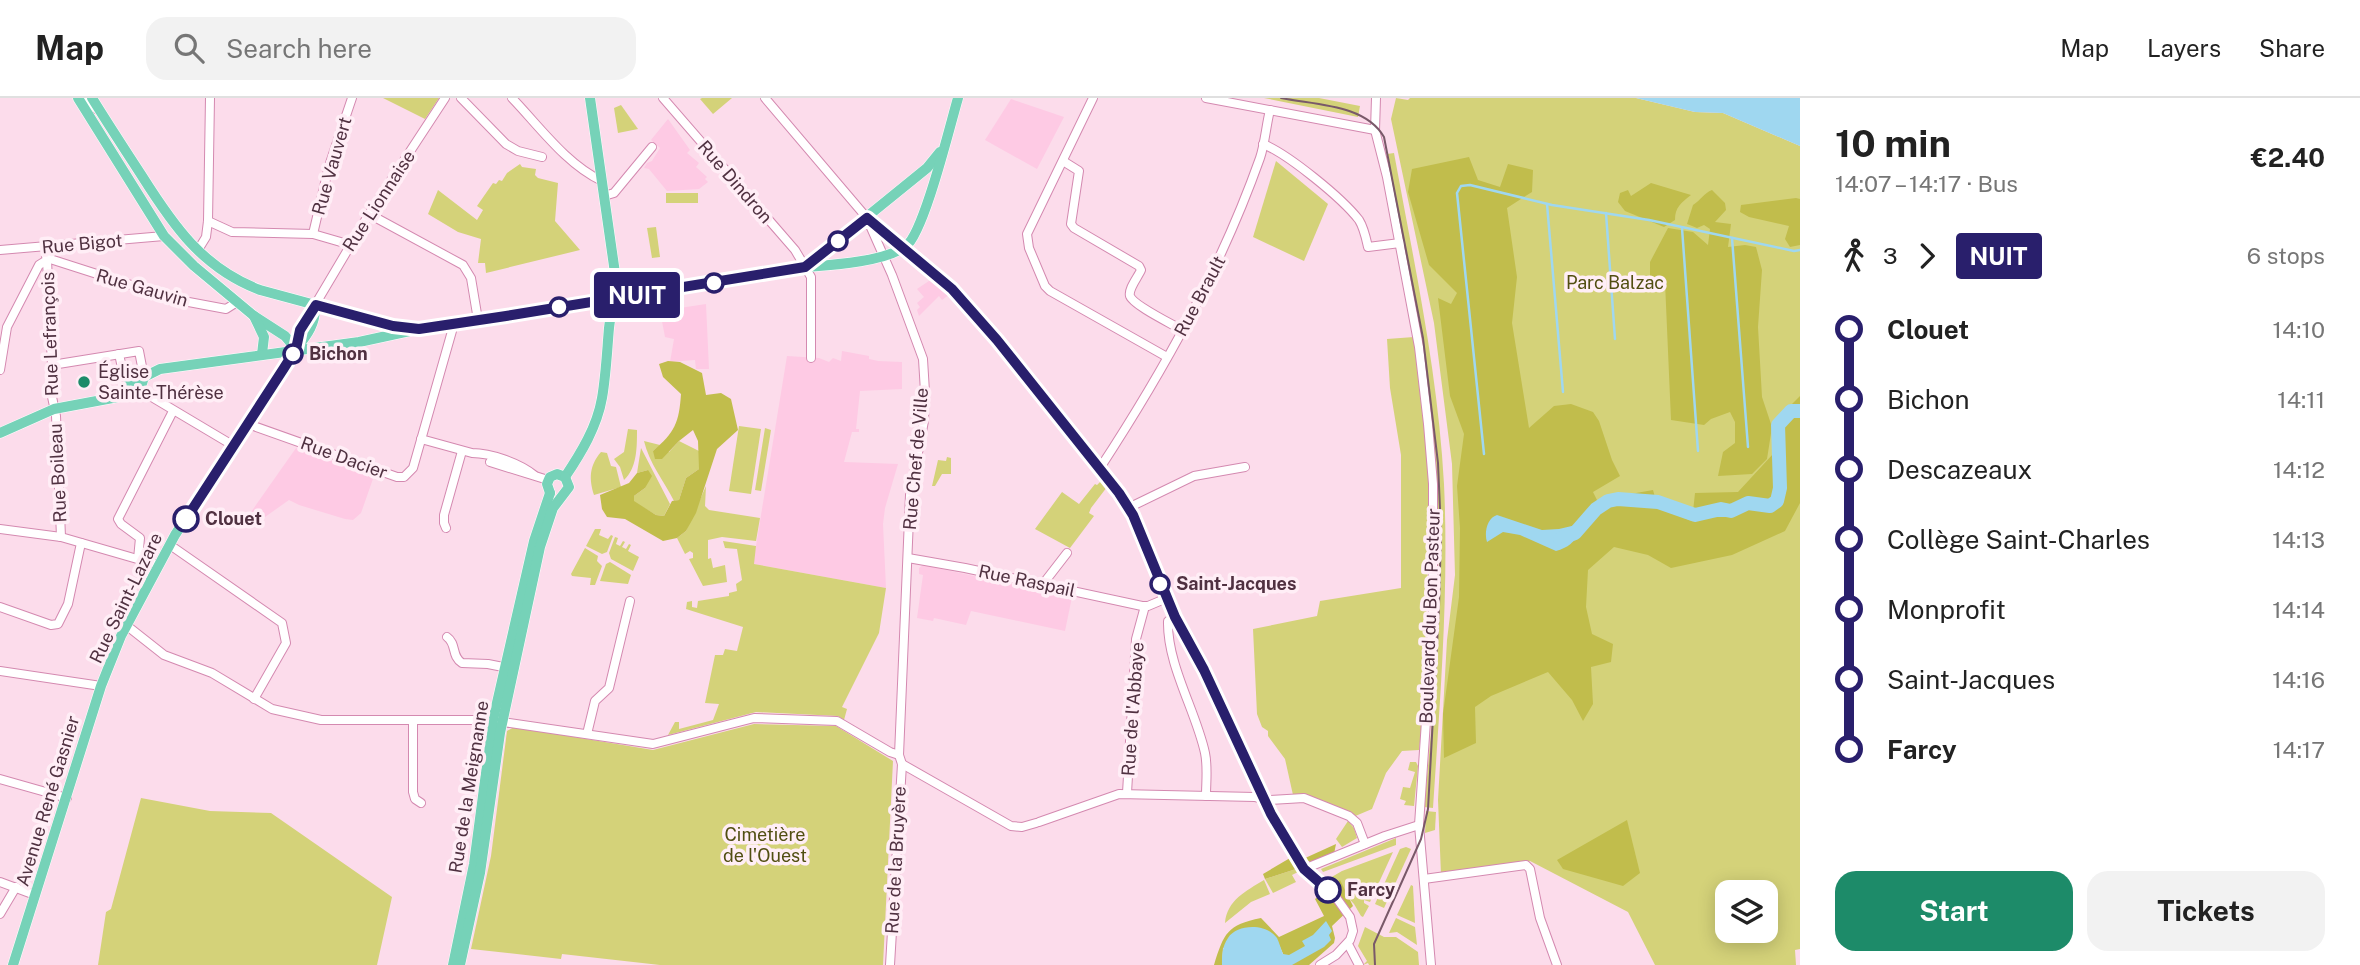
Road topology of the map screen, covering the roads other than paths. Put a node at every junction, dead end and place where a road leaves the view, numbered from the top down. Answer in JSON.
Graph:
{"nodes":[{"id":1,"x":78,"y":98,"type":"edge"},
{"id":2,"x":85,"y":98,"type":"edge"},
{"id":3,"x":92,"y":98,"type":"edge"},
{"id":4,"x":210,"y":98,"type":"edge"},
{"id":5,"x":352,"y":98,"type":"edge"},
{"id":6,"x":445,"y":98,"type":"edge"},
{"id":7,"x":461,"y":98,"type":"edge"},
{"id":8,"x":512,"y":98,"type":"edge"},
{"id":9,"x":590,"y":98,"type":"edge"},
{"id":10,"x":663,"y":98,"type":"edge"},
{"id":11,"x":765,"y":98,"type":"edge"},
{"id":12,"x":1093,"y":98,"type":"edge"},
{"id":13,"x":1206,"y":98,"type":"edge"},
{"id":14,"x":957,"y":99,"type":"edge"},
{"id":15,"x":1376,"y":99,"type":"edge"},
{"id":16,"x":1269,"y":110,"type":"junction"},
{"id":17,"x":103,"y":116,"type":"junction"},
{"id":18,"x":1375,"y":130,"type":"junction"},
{"id":19,"x":1263,"y":144,"type":"junction"},
{"id":20,"x":652,"y":147,"type":"dead end"},
{"id":21,"x":942,"y":149,"type":"junction"},
{"id":22,"x":542,"y":157,"type":"dead end"},
{"id":23,"x":1063,"y":161,"type":"junction"},
{"id":24,"x":602,"y":181,"type":"junction"},
{"id":25,"x":604,"y":196,"type":"junction"},
{"id":26,"x":369,"y":214,"type":"junction"},
{"id":27,"x":867,"y":218,"type":"junction"},
{"id":28,"x":208,"y":221,"type":"junction"},
{"id":29,"x":313,"y":234,"type":"junction"},
{"id":30,"x":164,"y":236,"type":"junction"},
{"id":31,"x":1400,"y":243,"type":"junction"},
{"id":32,"x":351,"y":245,"type":"junction"},
{"id":33,"x":46,"y":247,"type":"junction"},
{"id":34,"x":903,"y":248,"type":"junction"},
{"id":35,"x":0,"y":250,"type":"edge"},
{"id":36,"x":198,"y":250,"type":"junction"},
{"id":37,"x":882,"y":255,"type":"junction"},
{"id":38,"x":47,"y":259,"type":"junction"},
{"id":39,"x":805,"y":267,"type":"junction"},
{"id":40,"x":615,"y":299,"type":"junction"},
{"id":41,"x":237,"y":302,"type":"junction"},
{"id":42,"x":316,"y":305,"type":"junction"},
{"id":43,"x":254,"y":316,"type":"junction"},
{"id":44,"x":478,"y":320,"type":"junction"},
{"id":45,"x":454,"y":324,"type":"junction"},
{"id":46,"x":419,"y":329,"type":"junction"},
{"id":47,"x":1182,"y":330,"type":"junction"},
{"id":48,"x":296,"y":349,"type":"junction"},
{"id":49,"x":119,"y":354,"type":"junction"},
{"id":50,"x":262,"y":354,"type":"junction"},
{"id":51,"x":1167,"y":357,"type":"junction"},
{"id":52,"x":811,"y":358,"type":"dead end"},
{"id":53,"x":52,"y":365,"type":"junction"},
{"id":54,"x":0,"y":370,"type":"edge"},
{"id":55,"x":137,"y":384,"type":"junction"},
{"id":56,"x":54,"y":408,"type":"junction"},
{"id":57,"x":173,"y":411,"type":"junction"},
{"id":58,"x":248,"y":424,"type":"junction"},
{"id":59,"x":0,"y":433,"type":"edge"},
{"id":60,"x":421,"y":439,"type":"junction"},
{"id":61,"x":234,"y":446,"type":"junction"},
{"id":62,"x":462,"y":451,"type":"junction"},
{"id":63,"x":1245,"y":467,"type":"dead end"},
{"id":64,"x":1100,"y":468,"type":"junction"},
{"id":65,"x":565,"y":477,"type":"junction"},
{"id":66,"x":548,"y":480,"type":"junction"},
{"id":67,"x":555,"y":495,"type":"junction"},
{"id":68,"x":1128,"y":508,"type":"junction"},
{"id":69,"x":446,"y":528,"type":"dead end"},
{"id":70,"x":0,"y":529,"type":"edge"},
{"id":71,"x":61,"y":537,"type":"junction"},
{"id":72,"x":81,"y":542,"type":"junction"},
{"id":73,"x":170,"y":545,"type":"junction"},
{"id":74,"x":1067,"y":552,"type":"dead end"},
{"id":75,"x":908,"y":558,"type":"junction"},
{"id":76,"x":138,"y":559,"type":"junction"},
{"id":77,"x":158,"y":565,"type":"junction"},
{"id":78,"x":1043,"y":584,"type":"junction"},
{"id":79,"x":1167,"y":598,"type":"junction"},
{"id":80,"x":630,"y":601,"type":"dead end"},
{"id":81,"x":1145,"y":606,"type":"junction"},
{"id":82,"x":0,"y":607,"type":"edge"},
{"id":83,"x":1175,"y":617,"type":"junction"},
{"id":84,"x":126,"y":625,"type":"junction"},
{"id":85,"x":447,"y":637,"type":"dead end"},
{"id":86,"x":510,"y":669,"type":"junction"},
{"id":87,"x":4,"y":671,"type":"edge"},
{"id":88,"x":101,"y":686,"type":"junction"},
{"id":89,"x":254,"y":699,"type":"junction"},
{"id":90,"x":413,"y":721,"type":"junction"},
{"id":91,"x":498,"y":721,"type":"junction"},
{"id":92,"x":587,"y":734,"type":"junction"},
{"id":93,"x":901,"y":760,"type":"junction"},
{"id":94,"x":0,"y":779,"type":"edge"},
{"id":95,"x":1128,"y":793,"type":"junction"},
{"id":96,"x":1206,"y":796,"type":"junction"},
{"id":97,"x":66,"y":798,"type":"junction"},
{"id":98,"x":1264,"y":798,"type":"junction"},
{"id":99,"x":421,"y":803,"type":"dead end"},
{"id":100,"x":1419,"y":825,"type":"junction"},
{"id":101,"x":1365,"y":844,"type":"junction"},
{"id":102,"x":1304,"y":869,"type":"junction"},
{"id":103,"x":1424,"y":879,"type":"junction"},
{"id":104,"x":0,"y":882,"type":"edge"},
{"id":105,"x":16,"y":887,"type":"junction"},
{"id":106,"x":35,"y":895,"type":"junction"},
{"id":107,"x":0,"y":915,"type":"edge"},
{"id":108,"x":1348,"y":944,"type":"junction"},
{"id":109,"x":16,"y":962,"type":"edge"},
{"id":110,"x":1358,"y":963,"type":"edge"},
{"id":111,"x":453,"y":965,"type":"edge"},
{"id":112,"x":460,"y":965,"type":"edge"},
{"id":113,"x":890,"y":965,"type":"edge"},
{"id":114,"x":1320,"y":965,"type":"edge"},
{"id":115,"x":1431,"y":965,"type":"edge"},
{"id":116,"x":1557,"y":965,"type":"edge"}],
"edges":[{"from":1,"to":30,"type":"main road"},
{"from":2,"to":17,"type":"street"},
{"from":3,"to":17,"type":"main road"},
{"from":4,"to":28,"type":"street"},
{"from":5,"to":29,"type":"street","name":"Rue Vauvert"},
{"from":6,"to":26,"type":"street","name":"Rue Lionnaise"},
{"from":7,"to":22,"type":"street"},
{"from":8,"to":24,"type":"street"},
{"from":9,"to":24,"type":"main road"},
{"from":10,"to":39,"type":"street","name":"Rue Dindron"},
{"from":11,"to":27,"type":"street"},
{"from":12,"to":23,"type":"street"},
{"from":13,"to":16,"type":"street"},
{"from":14,"to":21,"type":"main road"},
{"from":15,"to":18,"type":"street","name":"Boulevard du Bon Pasteur"},
{"from":16,"to":18,"type":"street"},
{"from":16,"to":19,"type":"street","name":"Rue Brault"},
{"from":17,"to":36,"type":"main road"},
{"from":18,"to":31,"type":"street","name":"Boulevard du Bon Pasteur"},
{"from":19,"to":31,"type":"street"},
{"from":19,"to":47,"type":"street","name":"Rue Brault"},
{"from":20,"to":25,"type":"street"},
{"from":21,"to":27,"type":"main road"},
{"from":21,"to":34,"type":"main road"},
{"from":23,"to":47,"type":"street"},
{"from":23,"to":51,"type":"street"},
{"from":24,"to":25,"type":"main road"},
{"from":25,"to":40,"type":"main road"},
{"from":26,"to":32,"type":"street","name":"Rue Lionnaise"},
{"from":26,"to":44,"type":"street"},
{"from":27,"to":34,"type":"street"},
{"from":27,"to":37,"type":"street","name":"Rue Chef de Ville"},
{"from":27,"to":39,"type":"main road"},
{"from":28,"to":29,"type":"street"},
{"from":28,"to":36,"type":"street"},
{"from":29,"to":32,"type":"street"},
{"from":30,"to":33,"type":"street","name":"Rue Bigot"},
{"from":30,"to":41,"type":"main road"},
{"from":31,"to":100,"type":"street","name":"Boulevard du Bon Pasteur"},
{"from":32,"to":42,"type":"street","name":"Rue Lionnaise"},
{"from":33,"to":35,"type":"street","name":"Rue Bigot"},
{"from":33,"to":38,"type":"street","name":"Rue Lefrançois"},
{"from":34,"to":37,"type":"main road"},
{"from":34,"to":64,"type":"street"},
{"from":36,"to":42,"type":"main road"},
{"from":37,"to":39,"type":"main road"},
{"from":37,"to":75,"type":"street","name":"Rue Chef de Ville"},
{"from":38,"to":41,"type":"street","name":"Rue Gauvin"},
{"from":38,"to":53,"type":"street","name":"Rue Lefrançois"},
{"from":38,"to":54,"type":"street"},
{"from":39,"to":40,"type":"main road"},
{"from":39,"to":52,"type":"street"},
{"from":40,"to":44,"type":"main road"},
{"from":40,"to":65,"type":"main road"},
{"from":41,"to":43,"type":"main road"},
{"from":42,"to":46,"type":"main road"},
{"from":42,"to":48,"type":"main road","name":"Rue Saint-Lazare"},
{"from":43,"to":48,"type":"main road"},
{"from":43,"to":50,"type":"main road"},
{"from":44,"to":45,"type":"main road"},
{"from":45,"to":46,"type":"main road"},
{"from":45,"to":60,"type":"street","name":"Rue Dacier"},
{"from":46,"to":48,"type":"main road"},
{"from":47,"to":51,"type":"street","name":"Rue Brault"},
{"from":48,"to":50,"type":"main road"},
{"from":48,"to":58,"type":"main road","name":"Rue Saint-Lazare"},
{"from":49,"to":53,"type":"street"},
{"from":49,"to":55,"type":"street"},
{"from":49,"to":55,"type":"street"},
{"from":50,"to":55,"type":"main road"},
{"from":51,"to":64,"type":"street","name":"Rue Brault"},
{"from":53,"to":56,"type":"street","name":"Rue Lefrançois"},
{"from":55,"to":56,"type":"main road"},
{"from":55,"to":57,"type":"street"},
{"from":56,"to":59,"type":"main road"},
{"from":56,"to":71,"type":"street","name":"Rue Boileau"},
{"from":57,"to":61,"type":"street"},
{"from":57,"to":76,"type":"street"},
{"from":58,"to":60,"type":"street","name":"Rue Dacier"},
{"from":58,"to":61,"type":"main road","name":"Rue Saint-Lazare"},
{"from":60,"to":62,"type":"street"},
{"from":61,"to":73,"type":"main road","name":"Rue Saint-Lazare"},
{"from":62,"to":66,"type":"street"},
{"from":62,"to":69,"type":"street"},
{"from":63,"to":68,"type":"street"},
{"from":64,"to":68,"type":"street"},
{"from":65,"to":66,"type":"main road"},
{"from":65,"to":67,"type":"main road"},
{"from":66,"to":67,"type":"main road"},
{"from":67,"to":86,"type":"main road","name":"Rue de la Meignanne"},
{"from":68,"to":79,"type":"street"},
{"from":70,"to":71,"type":"street"},
{"from":71,"to":72,"type":"street"},
{"from":72,"to":76,"type":"street"},
{"from":72,"to":82,"type":"street"},
{"from":73,"to":77,"type":"main road","name":"Rue Saint-Lazare"},
{"from":73,"to":89,"type":"street"},
{"from":74,"to":78,"type":"street"},
{"from":75,"to":78,"type":"street","name":"Rue Raspail"},
{"from":75,"to":93,"type":"street","name":"Rue Chef de Ville"},
{"from":76,"to":77,"type":"street"},
{"from":77,"to":84,"type":"main road","name":"Rue Saint-Lazare"},
{"from":78,"to":81,"type":"street","name":"Rue Raspail"},
{"from":79,"to":81,"type":"street"},
{"from":79,"to":83,"type":"street"},
{"from":80,"to":92,"type":"street"},
{"from":81,"to":95,"type":"street","name":"Rue de l'Abbaye"},
{"from":83,"to":96,"type":"street"},
{"from":83,"to":98,"type":"street"},
{"from":84,"to":88,"type":"main road","name":"Rue Saint-Lazare"},
{"from":84,"to":89,"type":"street"},
{"from":85,"to":86,"type":"street"},
{"from":86,"to":91,"type":"main road","name":"Rue de la Meignanne"},
{"from":87,"to":88,"type":"street"},
{"from":88,"to":97,"type":"main road","name":"Avenue René Gasnier"},
{"from":89,"to":90,"type":"street"},
{"from":90,"to":91,"type":"street"},
{"from":90,"to":99,"type":"street"},
{"from":91,"to":92,"type":"street"},
{"from":91,"to":111,"type":"main road","name":"Rue de la Meignanne"},
{"from":91,"to":112,"type":"main road","name":"Rue de la Meignanne"},
{"from":92,"to":93,"type":"street"},
{"from":93,"to":95,"type":"street"},
{"from":93,"to":113,"type":"street","name":"Rue de la Bruyère"},
{"from":94,"to":97,"type":"street"},
{"from":95,"to":96,"type":"street"},
{"from":96,"to":98,"type":"street"},
{"from":97,"to":106,"type":"main road","name":"Avenue René Gasnier"},
{"from":98,"to":101,"type":"street"},
{"from":98,"to":102,"type":"street"},
{"from":100,"to":101,"type":"street"},
{"from":100,"to":103,"type":"street","name":"Boulevard du Bon Pasteur"},
{"from":101,"to":102,"type":"street"},
{"from":102,"to":108,"type":"street"},
{"from":103,"to":115,"type":"street","name":"Boulevard du Bon Pasteur"},
{"from":103,"to":116,"type":"street"},
{"from":104,"to":105,"type":"street"},
{"from":105,"to":106,"type":"street"},
{"from":105,"to":107,"type":"street"},
{"from":106,"to":109,"type":"main road","name":"Avenue René Gasnier"},
{"from":108,"to":110,"type":"street"},
{"from":108,"to":114,"type":"street"}]}
